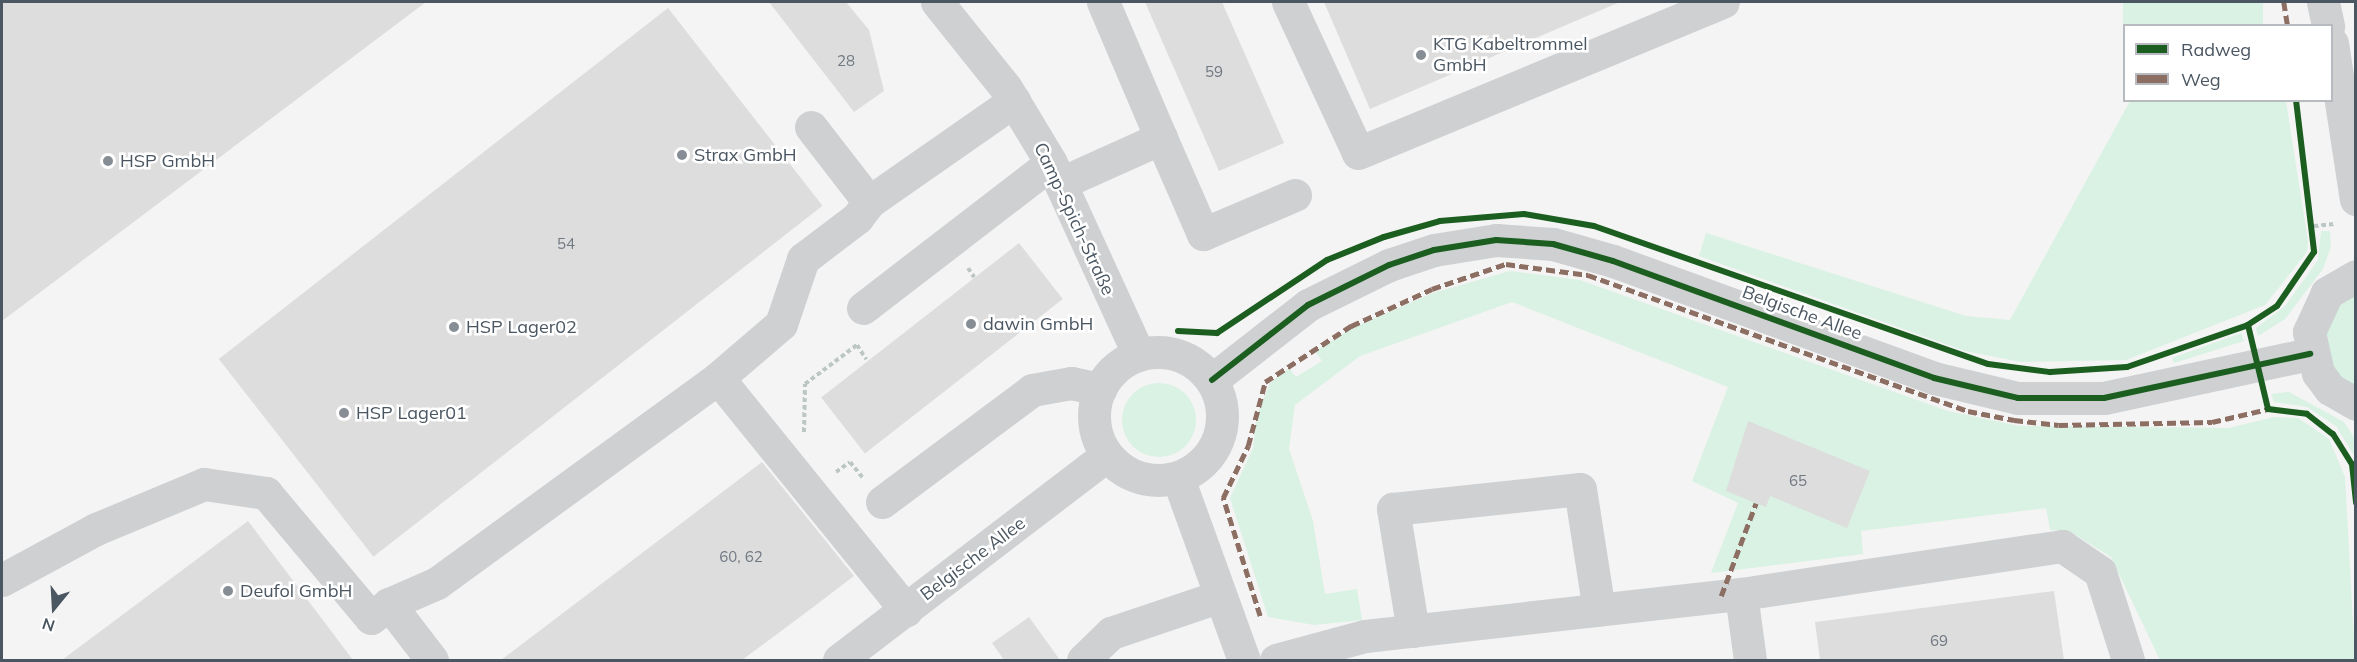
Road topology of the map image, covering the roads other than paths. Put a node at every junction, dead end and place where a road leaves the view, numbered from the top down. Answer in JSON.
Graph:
{"nodes":[{"id":1,"x":937,"y":2,"type":"edge"},
{"id":2,"x":1103,"y":2,"type":"edge"},
{"id":3,"x":1288,"y":2,"type":"edge"},
{"id":4,"x":1723,"y":2,"type":"edge"},
{"id":5,"x":2323,"y":2,"type":"edge"},
{"id":6,"x":2328,"y":24,"type":"edge"},
{"id":7,"x":2333,"y":57,"type":"edge"},
{"id":8,"x":1014,"y":101,"type":"junction"},
{"id":9,"x":811,"y":126,"type":"dead end"},
{"id":10,"x":1161,"y":138,"type":"junction"},
{"id":11,"x":1056,"y":173,"type":"junction"},
{"id":12,"x":1295,"y":195,"type":"dead end"},
{"id":13,"x":2355,"y":199,"type":"edge"},
{"id":14,"x":869,"y":202,"type":"junction"},
{"id":15,"x":2355,"y":276,"type":"edge"},
{"id":16,"x":863,"y":308,"type":"dead end"},
{"id":17,"x":2310,"y":354,"type":"junction"},
{"id":18,"x":1139,"y":355,"type":"junction"},
{"id":19,"x":718,"y":378,"type":"junction"},
{"id":20,"x":1212,"y":380,"type":"junction"},
{"id":21,"x":1100,"y":389,"type":"junction"},
{"id":22,"x":2355,"y":404,"type":"edge"},
{"id":23,"x":1107,"y":455,"type":"junction"},
{"id":24,"x":1178,"y":478,"type":"junction"},
{"id":25,"x":882,"y":502,"type":"road end"},
{"id":26,"x":2,"y":580,"type":"edge"},
{"id":27,"x":1741,"y":594,"type":"junction"},
{"id":28,"x":1218,"y":597,"type":"junction"},
{"id":29,"x":390,"y":604,"type":"junction"},
{"id":30,"x":906,"y":610,"type":"junction"},
{"id":31,"x":1599,"y":610,"type":"junction"},
{"id":32,"x":1413,"y":631,"type":"junction"},
{"id":33,"x":432,"y":660,"type":"edge"},
{"id":34,"x":839,"y":660,"type":"edge"},
{"id":35,"x":1083,"y":660,"type":"edge"},
{"id":36,"x":1244,"y":660,"type":"edge"},
{"id":37,"x":1276,"y":660,"type":"edge"},
{"id":38,"x":1750,"y":660,"type":"edge"},
{"id":39,"x":2128,"y":660,"type":"edge"}],
"edges":[{"from":1,"to":8,"type":"street","name":"Camp-Spich-Straße"},
{"from":2,"to":10,"type":"street"},
{"from":3,"to":4,"type":"street"},
{"from":5,"to":6,"type":"street"},
{"from":7,"to":13,"type":"street"},
{"from":8,"to":11,"type":"street","name":"Camp-Spich-Straße"},
{"from":8,"to":14,"type":"street"},
{"from":9,"to":14,"type":"street"},
{"from":10,"to":11,"type":"street"},
{"from":10,"to":12,"type":"street"},
{"from":11,"to":16,"type":"street"},
{"from":11,"to":18,"type":"street","name":"Camp-Spich-Straße"},
{"from":14,"to":19,"type":"street"},
{"from":15,"to":17,"type":"street"},
{"from":17,"to":20,"type":"street","name":"Belgische Allee"},
{"from":17,"to":22,"type":"street"},
{"from":18,"to":20,"type":"street"},
{"from":18,"to":21,"type":"street"},
{"from":19,"to":29,"type":"street"},
{"from":19,"to":30,"type":"street"},
{"from":20,"to":24,"type":"street"},
{"from":21,"to":23,"type":"street"},
{"from":21,"to":25,"type":"street"},
{"from":23,"to":24,"type":"street"},
{"from":23,"to":30,"type":"street","name":"Belgische Allee"},
{"from":24,"to":28,"type":"street"},
{"from":26,"to":29,"type":"street"},
{"from":27,"to":31,"type":"street"},
{"from":27,"to":38,"type":"street"},
{"from":27,"to":39,"type":"street"},
{"from":28,"to":35,"type":"street"},
{"from":28,"to":36,"type":"street"},
{"from":29,"to":33,"type":"street"},
{"from":30,"to":34,"type":"street","name":"Belgische Allee"},
{"from":31,"to":32,"type":"street"},
{"from":31,"to":32,"type":"street"},
{"from":32,"to":37,"type":"street"}]}
